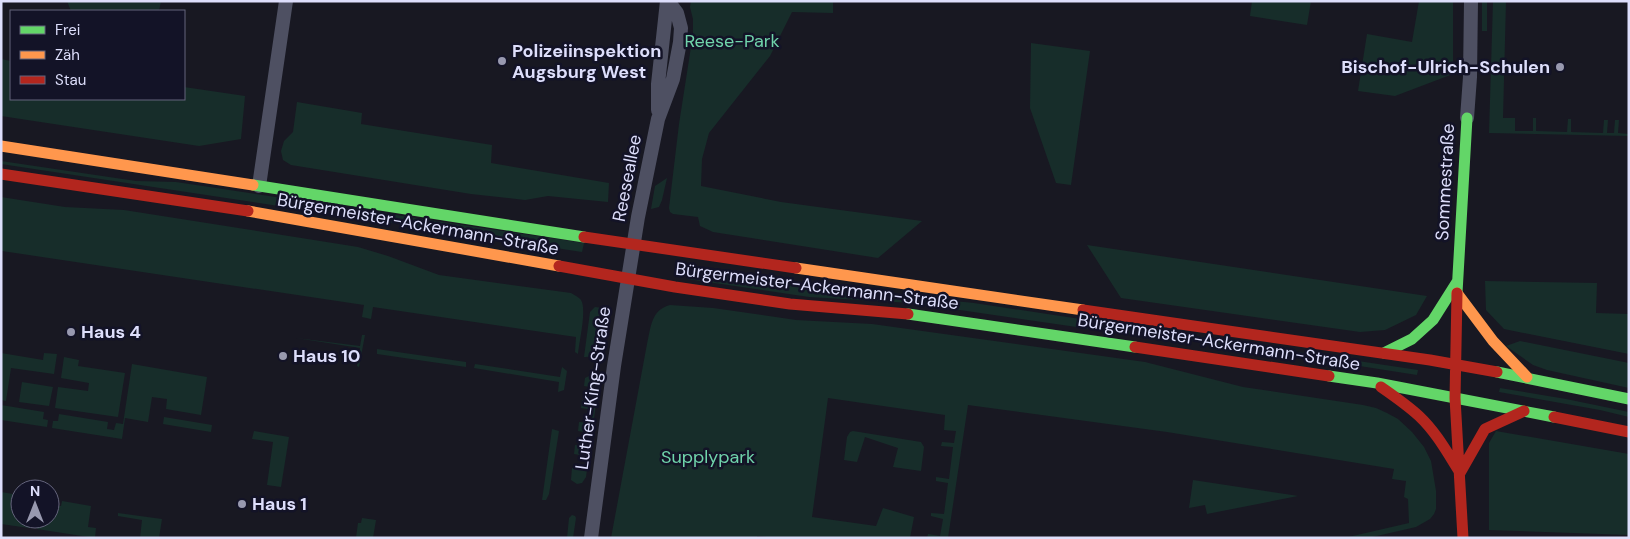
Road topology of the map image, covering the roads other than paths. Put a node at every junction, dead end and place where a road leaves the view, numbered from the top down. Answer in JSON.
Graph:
{"nodes":[{"id":1,"x":286,"y":1,"type":"edge"},
{"id":2,"x":668,"y":1,"type":"edge"},
{"id":3,"x":1471,"y":1,"type":"edge"},
{"id":4,"x":1467,"y":118,"type":"joint"},
{"id":5,"x":1,"y":146,"type":"edge"},
{"id":6,"x":41,"y":152,"type":"junction"},
{"id":7,"x":1,"y":156,"type":"edge"},
{"id":8,"x":1,"y":174,"type":"edge"},
{"id":9,"x":259,"y":186,"type":"junction"},
{"id":10,"x":634,"y":244,"type":"junction"},
{"id":11,"x":628,"y":280,"type":"junction"},
{"id":12,"x":1457,"y":287,"type":"junction"},
{"id":13,"x":1384,"y":353,"type":"junction"},
{"id":14,"x":1455,"y":364,"type":"junction"},
{"id":15,"x":1527,"y":377,"type":"junction"},
{"id":16,"x":1377,"y":384,"type":"junction"},
{"id":17,"x":1455,"y":398,"type":"junction"},
{"id":18,"x":1629,"y":399,"type":"edge"},
{"id":19,"x":1524,"y":411,"type":"junction"},
{"id":20,"x":1629,"y":432,"type":"edge"},
{"id":21,"x":1460,"y":473,"type":"junction"},
{"id":22,"x":1460,"y":537,"type":"edge"},
{"id":23,"x":591,"y":538,"type":"edge"}],
"edges":[{"from":1,"to":9,"type":"street"},
{"from":2,"to":10,"type":"street","name":"Reeseallee"},
{"from":3,"to":4,"type":"street","name":"Sommestraße"},
{"from":4,"to":12,"type":"main road","name":"Sommestraße"},
{"from":5,"to":6,"type":"main road","name":"Bürgermeister-Ackermann-Straße"},
{"from":6,"to":7,"type":"street"},
{"from":6,"to":9,"type":"main road","name":"Bürgermeister-Ackermann-Straße"},
{"from":8,"to":11,"type":"main road","name":"Bürgermeister-Ackermann-Straße"},
{"from":9,"to":10,"type":"main road","name":"Bürgermeister-Ackermann-Straße"},
{"from":10,"to":11,"type":"street","name":"Luther-King-Straße"},
{"from":10,"to":13,"type":"main road","name":"Bürgermeister-Ackermann-Straße"},
{"from":11,"to":16,"type":"main road","name":"Bürgermeister-Ackermann-Straße"},
{"from":11,"to":23,"type":"street","name":"Luther-King-Straße"},
{"from":12,"to":13,"type":"main road"},
{"from":12,"to":14,"type":"main road","name":"Sommestraße"},
{"from":12,"to":15,"type":"main road"},
{"from":13,"to":14,"type":"main road","name":"Bürgermeister-Ackermann-Straße"},
{"from":14,"to":15,"type":"main road","name":"Bürgermeister-Ackermann-Straße"},
{"from":14,"to":17,"type":"main road","name":"Sommestraße"},
{"from":15,"to":18,"type":"main road","name":"Bürgermeister-Ackermann-Straße"},
{"from":16,"to":17,"type":"main road","name":"Bürgermeister-Ackermann-Straße"},
{"from":16,"to":21,"type":"main road"},
{"from":17,"to":19,"type":"main road","name":"Bürgermeister-Ackermann-Straße"},
{"from":17,"to":21,"type":"main road","name":"Sommestraße"},
{"from":19,"to":20,"type":"main road","name":"Bürgermeister-Ackermann-Straße"},
{"from":19,"to":21,"type":"main road"},
{"from":21,"to":22,"type":"main road","name":"Sommestraße"}]}
